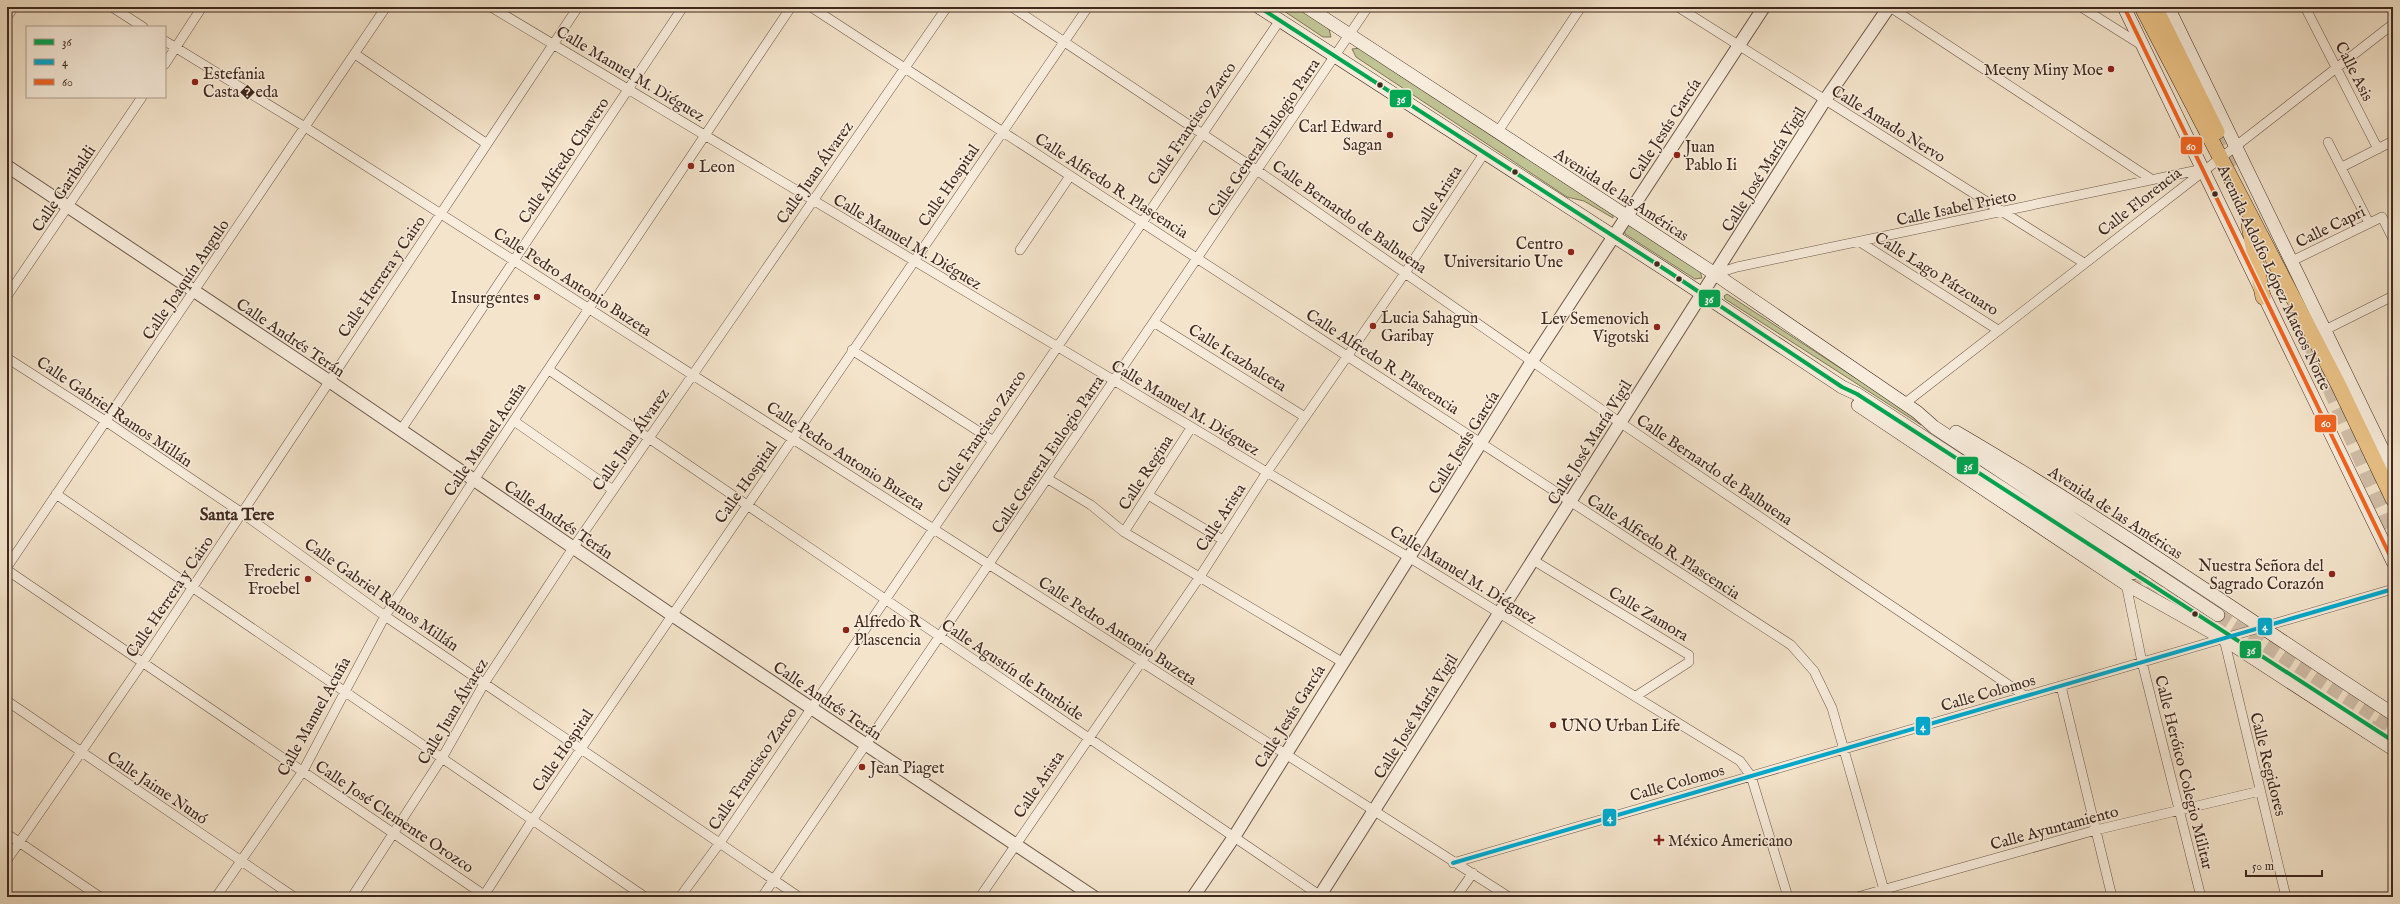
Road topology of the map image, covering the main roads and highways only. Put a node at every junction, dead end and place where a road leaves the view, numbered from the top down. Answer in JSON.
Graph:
{"nodes":[{"id":1,"x":1259,"y":7,"type":"edge"},
{"id":2,"x":1307,"y":7,"type":"edge"},
{"id":3,"x":2124,"y":7,"type":"edge"},
{"id":4,"x":2142,"y":7,"type":"edge"},
{"id":5,"x":2155,"y":7,"type":"edge"},
{"id":6,"x":2168,"y":7,"type":"edge"},
{"id":7,"x":2217,"y":132,"type":"tunnel mouth"},
{"id":8,"x":2246,"y":210,"type":"junction"},
{"id":9,"x":2263,"y":297,"type":"junction"},
{"id":10,"x":1916,"y":412,"type":"junction"},
{"id":11,"x":2393,"y":471,"type":"edge"},
{"id":12,"x":2393,"y":499,"type":"edge"},
{"id":13,"x":2393,"y":562,"type":"edge"},
{"id":14,"x":2218,"y":615,"type":"tunnel mouth"},
{"id":15,"x":2393,"y":714,"type":"edge"},
{"id":16,"x":2393,"y":749,"type":"edge"}],
"edges":[{"from":1,"to":16,"type":"main road"},
{"from":2,"to":10,"type":"main road","name":"Avenida de las Américas"},
{"from":3,"to":9,"type":"main road","name":"Avenida Adolfo López Mateos Norte"},
{"from":4,"to":8,"type":"main road","name":"Avenida Adolfo López Mateos Norte"},
{"from":5,"to":7,"type":"main road"},
{"from":6,"to":11,"type":"main road","name":"Avenida Adolfo López Mateos Norte"},
{"from":8,"to":9,"type":"main road"},
{"from":8,"to":12,"type":"main road","name":"Avenida Adolfo López Mateos Norte"},
{"from":9,"to":13,"type":"main road","name":"Avenida Adolfo López Mateos Norte"},
{"from":10,"to":14,"type":"main road","name":"Avenida de las Américas"},
{"from":10,"to":15,"type":"main road","name":"Avenida de las Américas"}]}
